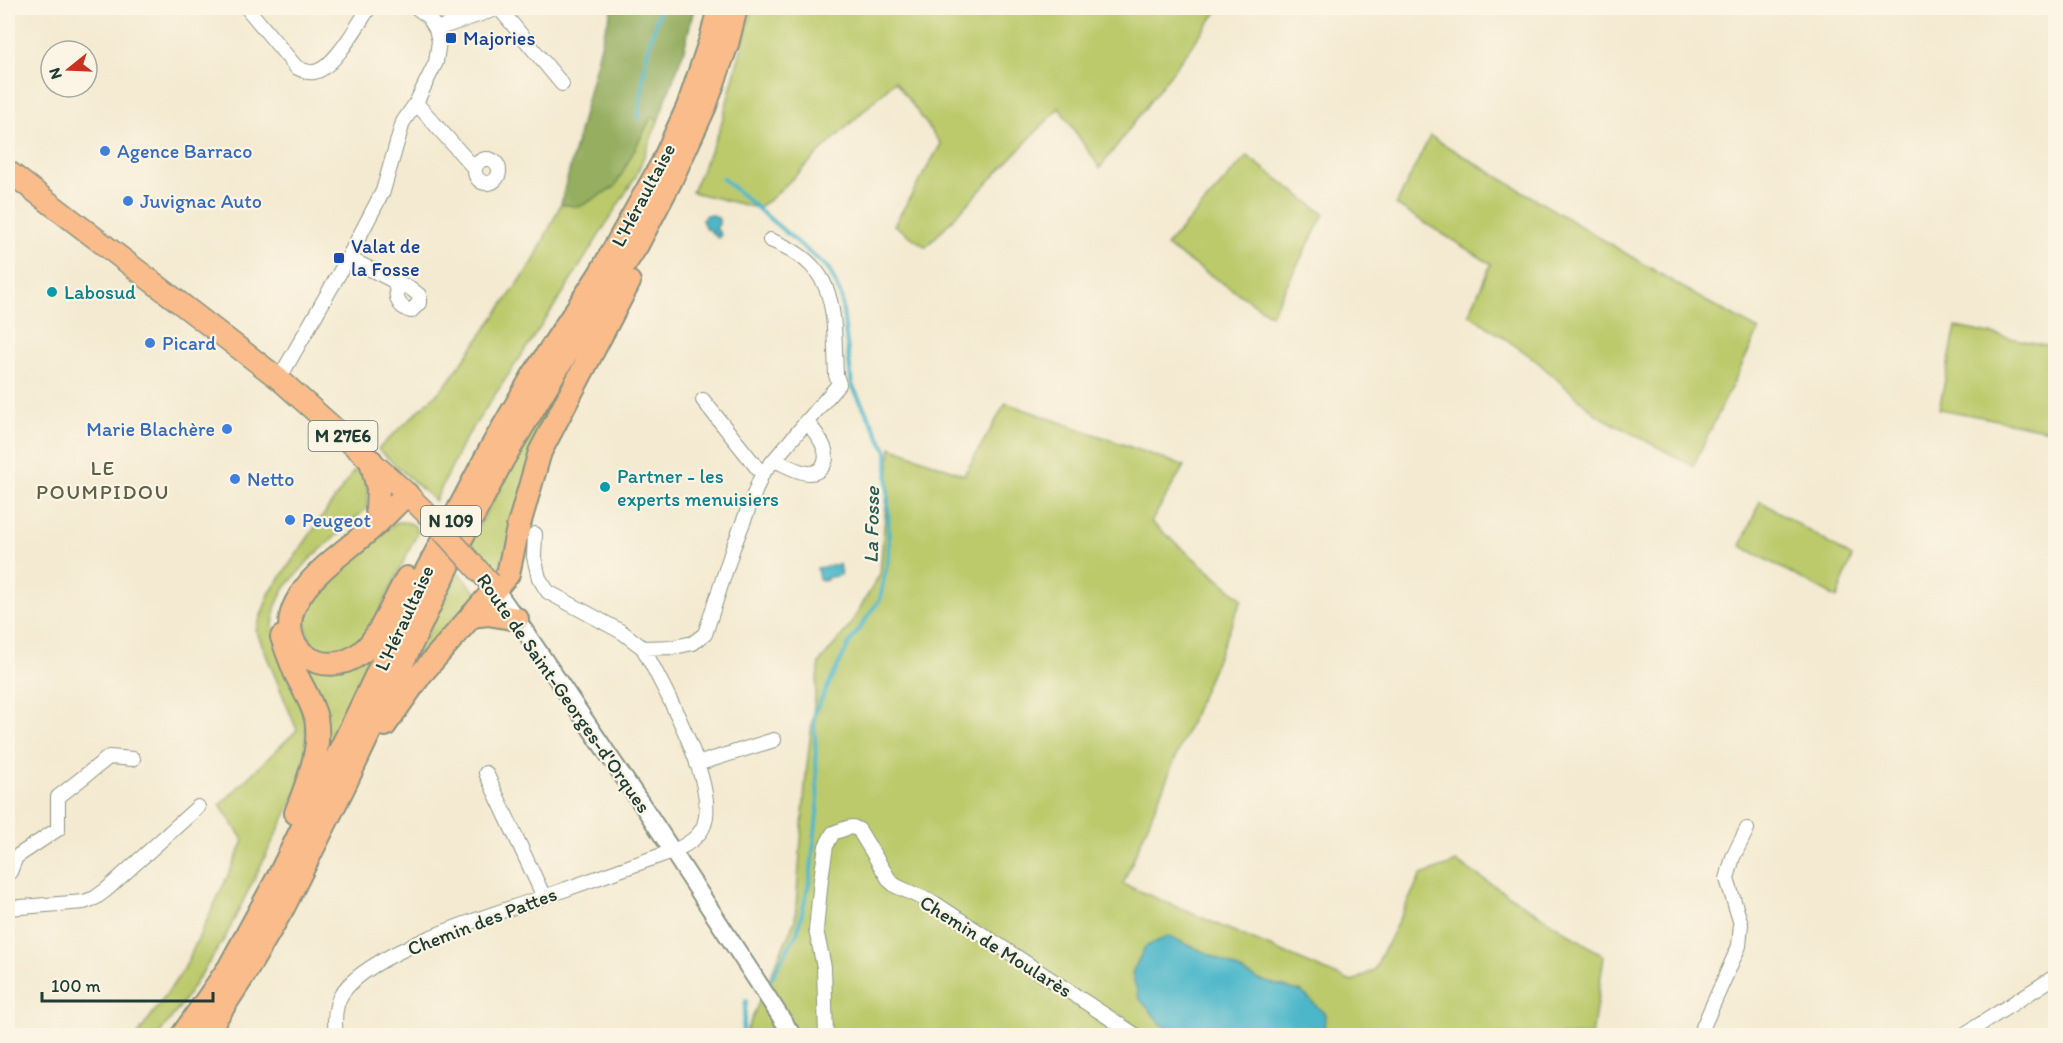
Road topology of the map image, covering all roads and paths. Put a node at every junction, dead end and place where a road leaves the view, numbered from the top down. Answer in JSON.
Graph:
{"nodes":[{"id":1,"x":247,"y":8,"type":"edge"},
{"id":2,"x":369,"y":8,"type":"edge"},
{"id":3,"x":417,"y":8,"type":"edge"},
{"id":4,"x":711,"y":8,"type":"edge"},
{"id":5,"x":719,"y":8,"type":"edge"},
{"id":6,"x":736,"y":8,"type":"edge"},
{"id":7,"x":744,"y":8,"type":"edge"},
{"id":8,"x":436,"y":29,"type":"junction"},
{"id":9,"x":562,"y":84,"type":"dead end"},
{"id":10,"x":416,"y":103,"type":"junction"},
{"id":11,"x":475,"y":169,"type":"dead end"},
{"id":12,"x":9,"y":175,"type":"edge"},
{"id":13,"x":770,"y":240,"type":"dead end"},
{"id":14,"x":348,"y":258,"type":"junction"},
{"id":15,"x":396,"y":282,"type":"dead end"},
{"id":16,"x":279,"y":379,"type":"junction"},
{"id":17,"x":703,"y":400,"type":"dead end"},
{"id":18,"x":806,"y":421,"type":"junction"},
{"id":19,"x":774,"y":460,"type":"junction"},
{"id":20,"x":371,"y":461,"type":"junction"},
{"id":21,"x":762,"y":474,"type":"junction"},
{"id":22,"x":415,"y":502,"type":"junction"},
{"id":23,"x":376,"y":517,"type":"junction"},
{"id":24,"x":535,"y":534,"type":"dead end"},
{"id":25,"x":493,"y":586,"type":"junction"},
{"id":26,"x":471,"y":616,"type":"junction"},
{"id":27,"x":517,"y":619,"type":"junction"},
{"id":28,"x":643,"y":648,"type":"junction"},
{"id":29,"x":774,"y":740,"type":"dead end"},
{"id":30,"x":133,"y":759,"type":"dead end"},
{"id":31,"x":697,"y":764,"type":"junction"},
{"id":32,"x":486,"y":773,"type":"dead end"},
{"id":33,"x":198,"y":807,"type":"dead end"},
{"id":34,"x":1747,"y":829,"type":"dead end"},
{"id":35,"x":673,"y":851,"type":"junction"},
{"id":36,"x":8,"y":873,"type":"edge"},
{"id":37,"x":544,"y":897,"type":"junction"},
{"id":38,"x":284,"y":906,"type":"junction"},
{"id":39,"x":8,"y":908,"type":"edge"},
{"id":40,"x":2055,"y":976,"type":"edge"},
{"id":41,"x":176,"y":1035,"type":"edge"},
{"id":42,"x":182,"y":1035,"type":"edge"},
{"id":43,"x":204,"y":1035,"type":"edge"},
{"id":44,"x":336,"y":1035,"type":"edge"},
{"id":45,"x":793,"y":1035,"type":"edge"},
{"id":46,"x":826,"y":1035,"type":"edge"},
{"id":47,"x":1137,"y":1035,"type":"edge"},
{"id":48,"x":1699,"y":1035,"type":"edge"},
{"id":49,"x":1962,"y":1035,"type":"edge"}],
"edges":[{"from":1,"to":2,"type":"street"},
{"from":3,"to":8,"type":"street"},
{"from":4,"to":23,"type":"highway"},
{"from":5,"to":42,"type":"highway","name":"L'Héraultaise","number":"N 109"},
{"from":6,"to":38,"type":"highway","name":"L'Héraultaise","number":"N 109"},
{"from":7,"to":25,"type":"highway"},
{"from":8,"to":9,"type":"street"},
{"from":8,"to":10,"type":"street"},
{"from":10,"to":11,"type":"street"},
{"from":10,"to":14,"type":"street"},
{"from":12,"to":16,"type":"main road","name":"Route de Saint-Georges-d'Orques"},
{"from":13,"to":18,"type":"street"},
{"from":14,"to":15,"type":"street"},
{"from":14,"to":16,"type":"street"},
{"from":16,"to":20,"type":"main road","name":"Route de Saint-Georges-d'Orques","number":"M 27E6"},
{"from":17,"to":21,"type":"street"},
{"from":18,"to":19,"type":"street"},
{"from":18,"to":19,"type":"street"},
{"from":19,"to":21,"type":"street"},
{"from":20,"to":22,"type":"main road","name":"Route de Saint-Georges-d'Orques","number":"M 27E6"},
{"from":20,"to":23,"type":"highway"},
{"from":21,"to":28,"type":"street"},
{"from":22,"to":23,"type":"highway"},
{"from":22,"to":25,"type":"main road","name":"Route de Saint-Georges-d'Orques","number":"M 27E6","bridge":true},
{"from":23,"to":41,"type":"highway"},
{"from":24,"to":28,"type":"street"},
{"from":25,"to":26,"type":"highway"},
{"from":25,"to":27,"type":"street","name":"Route de Saint-Georges-d'Orques","number":"M 27E6"},
{"from":26,"to":27,"type":"highway"},
{"from":26,"to":38,"type":"highway"},
{"from":27,"to":35,"type":"street","name":"Route de Saint-Georges-d'Orques","number":"M 27E6"},
{"from":28,"to":31,"type":"street","name":"Chemin des Pattes"},
{"from":29,"to":31,"type":"street"},
{"from":30,"to":36,"type":"street"},
{"from":31,"to":35,"type":"street","name":"Chemin des Pattes"},
{"from":32,"to":37,"type":"street"},
{"from":33,"to":39,"type":"street"},
{"from":34,"to":48,"type":"street"},
{"from":35,"to":37,"type":"street","name":"Chemin des Pattes"},
{"from":35,"to":45,"type":"street","number":"M 27E6"},
{"from":37,"to":44,"type":"street","name":"Chemin des Pattes"},
{"from":38,"to":43,"type":"highway","name":"L'Héraultaise","number":"N 109"},
{"from":40,"to":49,"type":"street"},
{"from":46,"to":47,"type":"street","name":"Chemin de Moularès"}]}
